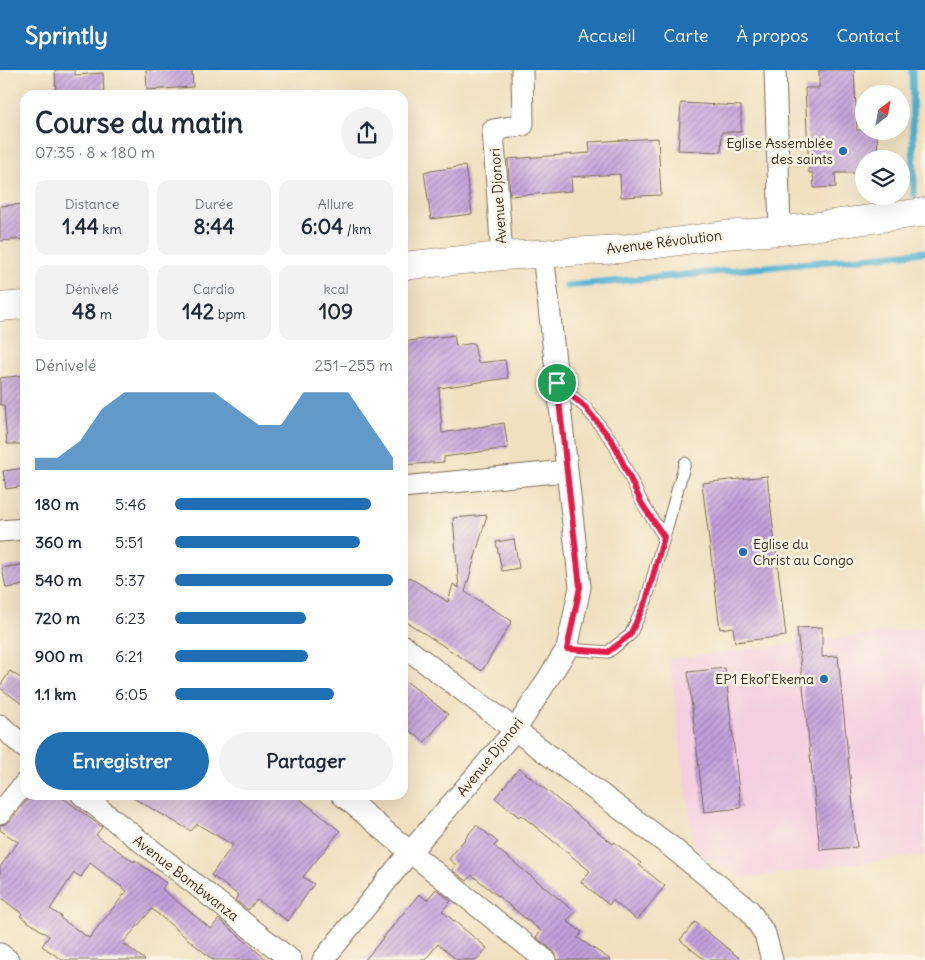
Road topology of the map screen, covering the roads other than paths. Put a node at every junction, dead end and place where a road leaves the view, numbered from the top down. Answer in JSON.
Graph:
{"nodes":[{"id":1,"x":522,"y":70,"type":"edge"},
{"id":2,"x":775,"y":70,"type":"edge"},
{"id":3,"x":925,"y":212,"type":"edge"},
{"id":4,"x":780,"y":231,"type":"junction"},
{"id":5,"x":543,"y":253,"type":"junction"},
{"id":6,"x":502,"y":256,"type":"junction"},
{"id":7,"x":408,"y":265,"type":"edge"},
{"id":8,"x":20,"y":305,"type":"edge"},
{"id":9,"x":0,"y":307,"type":"edge"},
{"id":10,"x":557,"y":383,"type":"junction"},
{"id":11,"x":685,"y":463,"type":"dead end"},
{"id":12,"x":566,"y":471,"type":"junction"},
{"id":13,"x":408,"y":486,"type":"edge"},
{"id":14,"x":20,"y":529,"type":"edge"},
{"id":15,"x":0,"y":531,"type":"edge"},
{"id":16,"x":664,"y":537,"type":"junction"},
{"id":17,"x":408,"y":649,"type":"edge"},
{"id":18,"x":567,"y":649,"type":"junction"},
{"id":19,"x":0,"y":725,"type":"edge"},
{"id":20,"x":516,"y":729,"type":"junction"},
{"id":21,"x":20,"y":743,"type":"edge"},
{"id":22,"x":20,"y":789,"type":"edge"},
{"id":23,"x":88,"y":800,"type":"edge"},
{"id":24,"x":348,"y":800,"type":"edge"},
{"id":25,"x":0,"y":814,"type":"edge"},
{"id":26,"x":410,"y":852,"type":"junction"},
{"id":27,"x":0,"y":954,"type":"edge"},
{"id":28,"x":8,"y":960,"type":"edge"},
{"id":29,"x":291,"y":960,"type":"edge"},
{"id":30,"x":323,"y":960,"type":"edge"},
{"id":31,"x":545,"y":960,"type":"edge"},
{"id":32,"x":772,"y":960,"type":"edge"}],
"edges":[{"from":1,"to":6,"type":"street","name":"Avenue Djonori"},
{"from":2,"to":4,"type":"street"},
{"from":3,"to":4,"type":"street","name":"Avenue Révolution"},
{"from":4,"to":5,"type":"street","name":"Avenue Révolution"},
{"from":5,"to":6,"type":"street","name":"Avenue Révolution"},
{"from":5,"to":10,"type":"street","name":"Avenue Djonori"},
{"from":6,"to":7,"type":"street","name":"Avenue Révolution"},
{"from":8,"to":9,"type":"street"},
{"from":10,"to":12,"type":"street","name":"Avenue Djonori"},
{"from":10,"to":16,"type":"lane"},
{"from":11,"to":16,"type":"lane"},
{"from":12,"to":13,"type":"street"},
{"from":12,"to":18,"type":"street","name":"Avenue Djonori"},
{"from":14,"to":15,"type":"street"},
{"from":16,"to":18,"type":"lane"},
{"from":17,"to":20,"type":"street"},
{"from":18,"to":20,"type":"street","name":"Avenue Djonori"},
{"from":19,"to":21,"type":"street"},
{"from":20,"to":26,"type":"street","name":"Avenue Djonori"},
{"from":20,"to":32,"type":"street"},
{"from":22,"to":25,"type":"street"},
{"from":23,"to":29,"type":"street","name":"Avenue Bombwanza"},
{"from":24,"to":26,"type":"street"},
{"from":26,"to":30,"type":"street","name":"Avenue Djonori"},
{"from":26,"to":31,"type":"street"},
{"from":27,"to":28,"type":"street"}]}
